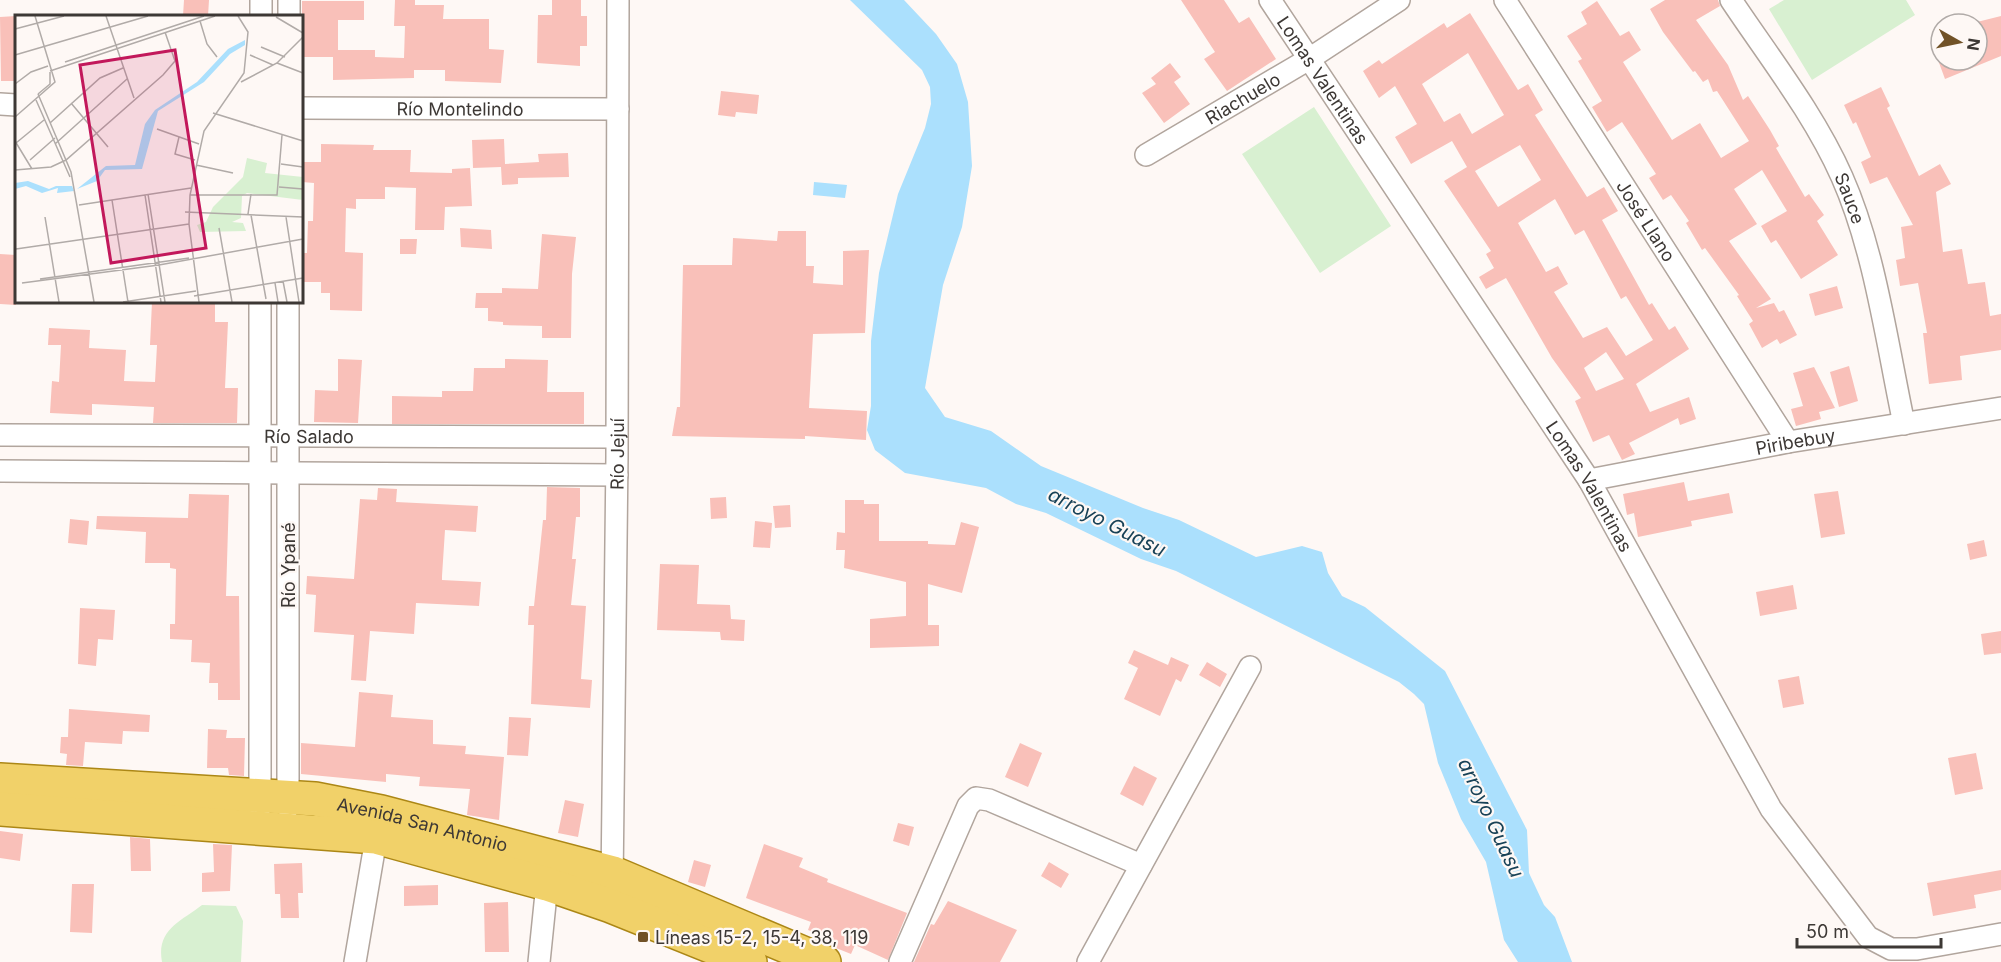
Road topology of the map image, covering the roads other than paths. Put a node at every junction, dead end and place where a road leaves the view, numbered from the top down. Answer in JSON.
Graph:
{"nodes":[{"id":1,"x":618,"y":0,"type":"edge"},
{"id":2,"x":1270,"y":0,"type":"edge"},
{"id":3,"x":1399,"y":0,"type":"edge"},
{"id":4,"x":1505,"y":0,"type":"edge"},
{"id":5,"x":1731,"y":0,"type":"edge"},
{"id":6,"x":1309,"y":59,"type":"junction"},
{"id":7,"x":0,"y":104,"type":"edge"},
{"id":8,"x":15,"y":105,"type":"edge"},
{"id":9,"x":303,"y":108,"type":"edge"},
{"id":10,"x":618,"y":109,"type":"junction"},
{"id":11,"x":1146,"y":155,"type":"dead end"},
{"id":12,"x":260,"y":303,"type":"edge"},
{"id":13,"x":288,"y":303,"type":"edge"},
{"id":14,"x":2001,"y":408,"type":"edge"},
{"id":15,"x":1904,"y":424,"type":"junction"},
{"id":16,"x":0,"y":435,"type":"edge"},
{"id":17,"x":260,"y":436,"type":"junction"},
{"id":18,"x":289,"y":436,"type":"junction"},
{"id":19,"x":617,"y":437,"type":"junction"},
{"id":20,"x":1788,"y":442,"type":"junction"},
{"id":21,"x":0,"y":471,"type":"edge"},
{"id":22,"x":259,"y":472,"type":"junction"},
{"id":23,"x":288,"y":473,"type":"junction"},
{"id":24,"x":617,"y":475,"type":"junction"},
{"id":25,"x":1589,"y":480,"type":"junction"},
{"id":26,"x":1250,"y":667,"type":"dead end"},
{"id":27,"x":0,"y":780,"type":"edge"},
{"id":28,"x":0,"y":809,"type":"edge"},
{"id":29,"x":274,"y":813,"type":"junction"},
{"id":30,"x":379,"y":825,"type":"junction"},
{"id":31,"x":1141,"y":865,"type":"junction"},
{"id":32,"x":613,"y":873,"type":"junction"},
{"id":33,"x":547,"y":884,"type":"junction"},
{"id":34,"x":610,"y":906,"type":"junction"},
{"id":35,"x":2001,"y":934,"type":"edge"},
{"id":36,"x":355,"y":962,"type":"edge"},
{"id":37,"x":539,"y":962,"type":"edge"},
{"id":38,"x":750,"y":962,"type":"edge"},
{"id":39,"x":824,"y":962,"type":"edge"},
{"id":40,"x":900,"y":962,"type":"edge"},
{"id":41,"x":1088,"y":962,"type":"edge"}],
"edges":[{"from":1,"to":10,"type":"street","name":"Río Jejuí"},
{"from":2,"to":6,"type":"street","name":"Lomas Valentinas"},
{"from":3,"to":6,"type":"street","name":"Riachuelo"},
{"from":4,"to":20,"type":"street","name":"José Llano"},
{"from":5,"to":15,"type":"street","name":"Sauce"},
{"from":6,"to":11,"type":"street","name":"Riachuelo"},
{"from":6,"to":25,"type":"street","name":"Lomas Valentinas"},
{"from":7,"to":8,"type":"street"},
{"from":9,"to":10,"type":"street","name":"Río Montelindo"},
{"from":10,"to":19,"type":"street","name":"Río Jejuí"},
{"from":12,"to":17,"type":"street","name":"Río Ypané"},
{"from":13,"to":18,"type":"street","name":"Río Ypané"},
{"from":14,"to":15,"type":"street","name":"Piribebuy"},
{"from":15,"to":20,"type":"street","name":"Piribebuy"},
{"from":16,"to":17,"type":"street","name":"Río Salado"},
{"from":17,"to":18,"type":"street","name":"Río Salado"},
{"from":17,"to":22,"type":"street","name":"Río Ypané"},
{"from":18,"to":19,"type":"street","name":"Río Salado"},
{"from":18,"to":23,"type":"street","name":"Río Ypané"},
{"from":19,"to":24,"type":"street","name":"Río Jejuí"},
{"from":20,"to":25,"type":"street","name":"Piribebuy"},
{"from":21,"to":22,"type":"street","name":"Río Salado"},
{"from":22,"to":23,"type":"street","name":"Río Salado"},
{"from":22,"to":29,"type":"street","name":"Río Ypané"},
{"from":23,"to":24,"type":"street","name":"Río Salado"},
{"from":23,"to":29,"type":"street","name":"Río Ypané"},
{"from":24,"to":32,"type":"street","name":"Río Jejuí"},
{"from":25,"to":35,"type":"street","name":"Lomas Valentinas"},
{"from":26,"to":31,"type":"street"},
{"from":27,"to":29,"type":"main road","name":"Avenida San Antonio"},
{"from":28,"to":29,"type":"main road","name":"Avenida San Antonio"},
{"from":29,"to":30,"type":"main road","name":"Avenida San Antonio"},
{"from":30,"to":32,"type":"main road","name":"Avenida San Antonio"},
{"from":30,"to":33,"type":"main road","name":"Avenida San Antonio"},
{"from":30,"to":36,"type":"street"},
{"from":31,"to":40,"type":"street"},
{"from":31,"to":41,"type":"street"},
{"from":32,"to":34,"type":"street","name":"Río Jejuí"},
{"from":32,"to":39,"type":"main road","name":"Avenida San Antonio"},
{"from":33,"to":34,"type":"main road","name":"Avenida San Antonio"},
{"from":33,"to":37,"type":"street"},
{"from":34,"to":38,"type":"main road","name":"Avenida San Antonio"}]}
